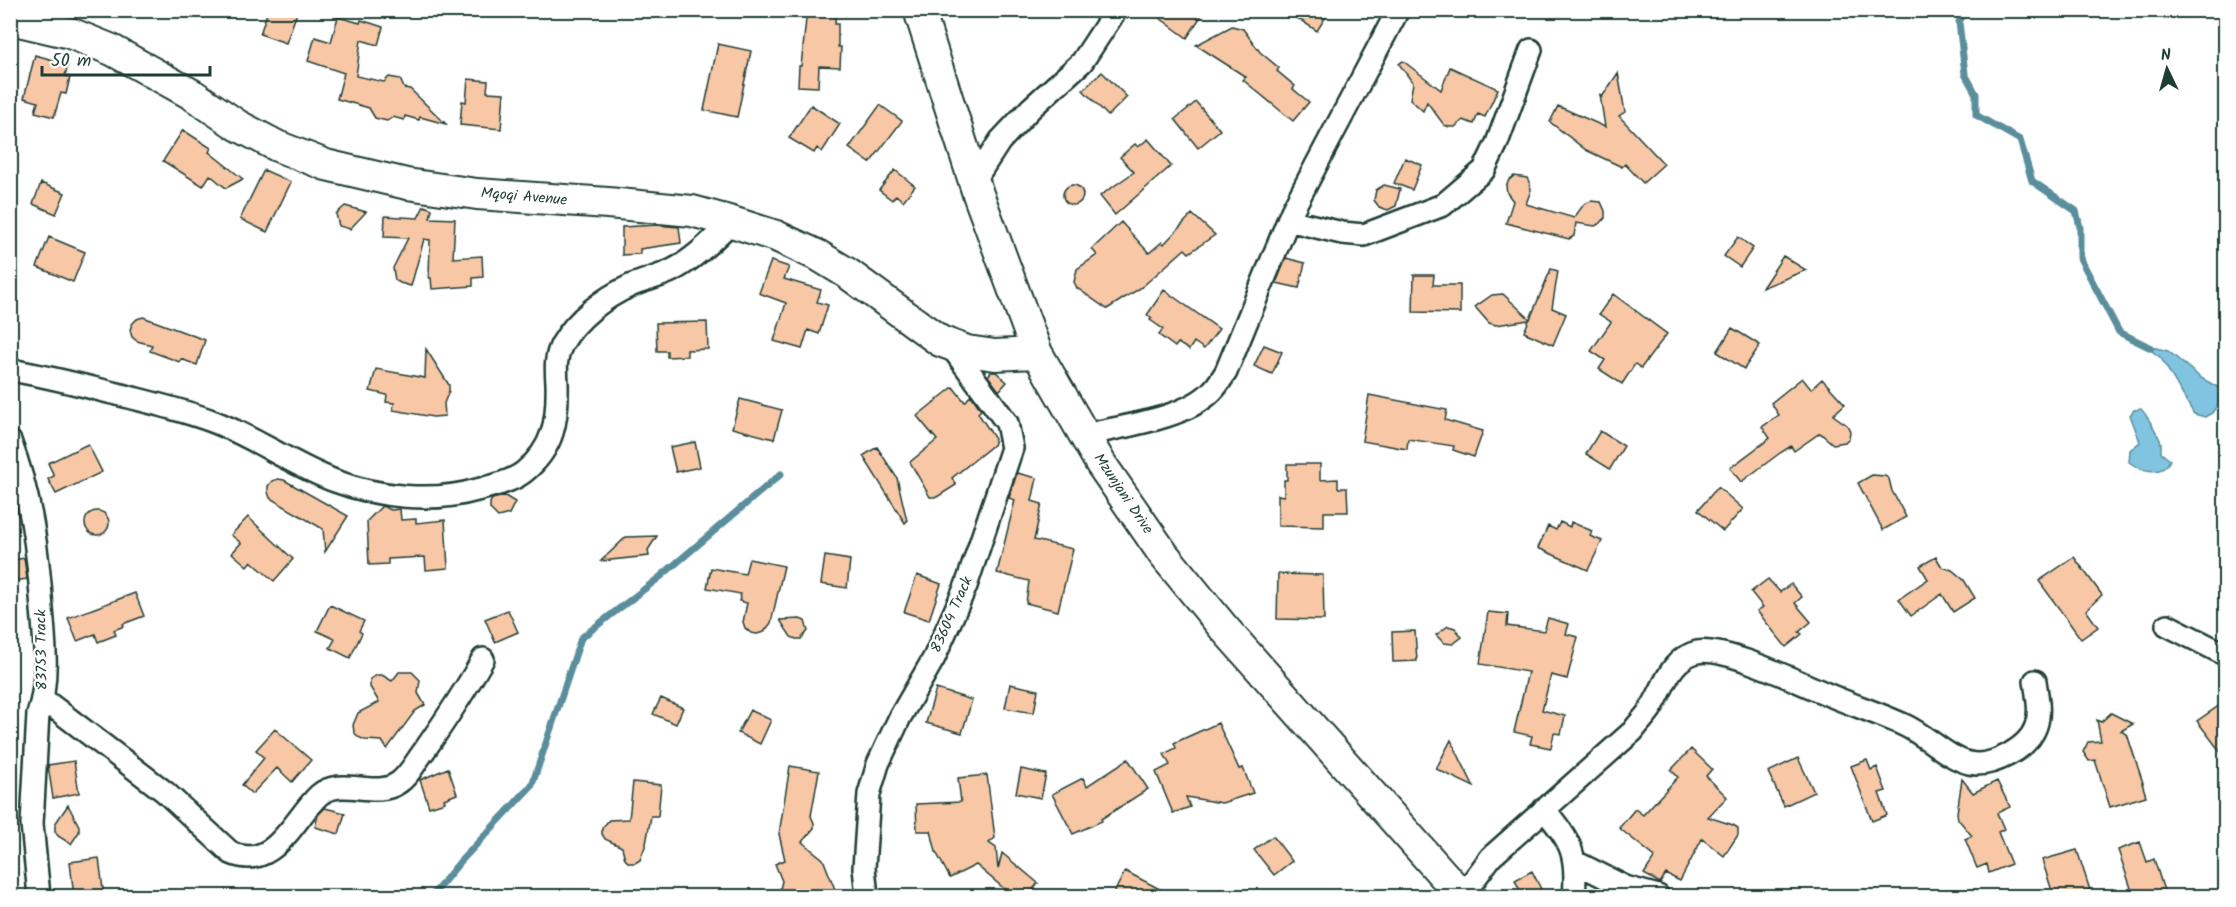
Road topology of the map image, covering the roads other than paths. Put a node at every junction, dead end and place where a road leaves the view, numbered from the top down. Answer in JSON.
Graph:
{"nodes":[{"id":1,"x":920,"y":10,"type":"edge"},
{"id":2,"x":1116,"y":10,"type":"edge"},
{"id":3,"x":1398,"y":10,"type":"edge"},
{"id":4,"x":10,"y":19,"type":"edge"},
{"id":5,"x":1532,"y":50,"type":"dead end"},
{"id":6,"x":974,"y":181,"type":"junction"},
{"id":7,"x":1288,"y":220,"type":"junction"},
{"id":8,"x":732,"y":222,"type":"junction"},
{"id":9,"x":950,"y":345,"type":"junction"},
{"id":10,"x":1038,"y":353,"type":"junction"},
{"id":11,"x":10,"y":370,"type":"edge"},
{"id":12,"x":1084,"y":435,"type":"junction"},
{"id":13,"x":10,"y":441,"type":"edge"},
{"id":14,"x":2167,"y":625,"type":"dead end"},
{"id":15,"x":2226,"y":655,"type":"edge"},
{"id":16,"x":483,"y":659,"type":"dead end"},
{"id":17,"x":2035,"y":681,"type":"dead end"},
{"id":18,"x":43,"y":699,"type":"junction"},
{"id":19,"x":1544,"y":809,"type":"junction"},
{"id":20,"x":1575,"y":862,"type":"junction"},
{"id":21,"x":39,"y":897,"type":"edge"},
{"id":22,"x":867,"y":897,"type":"edge"},
{"id":23,"x":1462,"y":897,"type":"edge"},
{"id":24,"x":1574,"y":897,"type":"edge"},
{"id":25,"x":1658,"y":897,"type":"edge"}],
"edges":[{"from":1,"to":6,"type":"street","name":"Mzunjani Drive"},
{"from":2,"to":6,"type":"street"},
{"from":3,"to":7,"type":"street"},
{"from":4,"to":8,"type":"street","name":"Mqoqi Avenue"},
{"from":5,"to":7,"type":"street"},
{"from":6,"to":10,"type":"street","name":"Mzunjani Drive"},
{"from":7,"to":12,"type":"street"},
{"from":8,"to":9,"type":"street","name":"Mqoqi Avenue"},
{"from":8,"to":11,"type":"street"},
{"from":9,"to":10,"type":"street","name":"Mqoqi Avenue"},
{"from":9,"to":22,"type":"street","name":"83604 Track"},
{"from":10,"to":12,"type":"street","name":"Mzunjani Drive"},
{"from":12,"to":23,"type":"street","name":"Mzunjani Drive"},
{"from":13,"to":18,"type":"street","name":"83753 Track"},
{"from":14,"to":15,"type":"street"},
{"from":16,"to":18,"type":"street"},
{"from":17,"to":19,"type":"street"},
{"from":18,"to":21,"type":"street","name":"83753 Track"},
{"from":19,"to":20,"type":"street"},
{"from":19,"to":23,"type":"street"},
{"from":20,"to":24,"type":"street"},
{"from":20,"to":25,"type":"street"}]}
